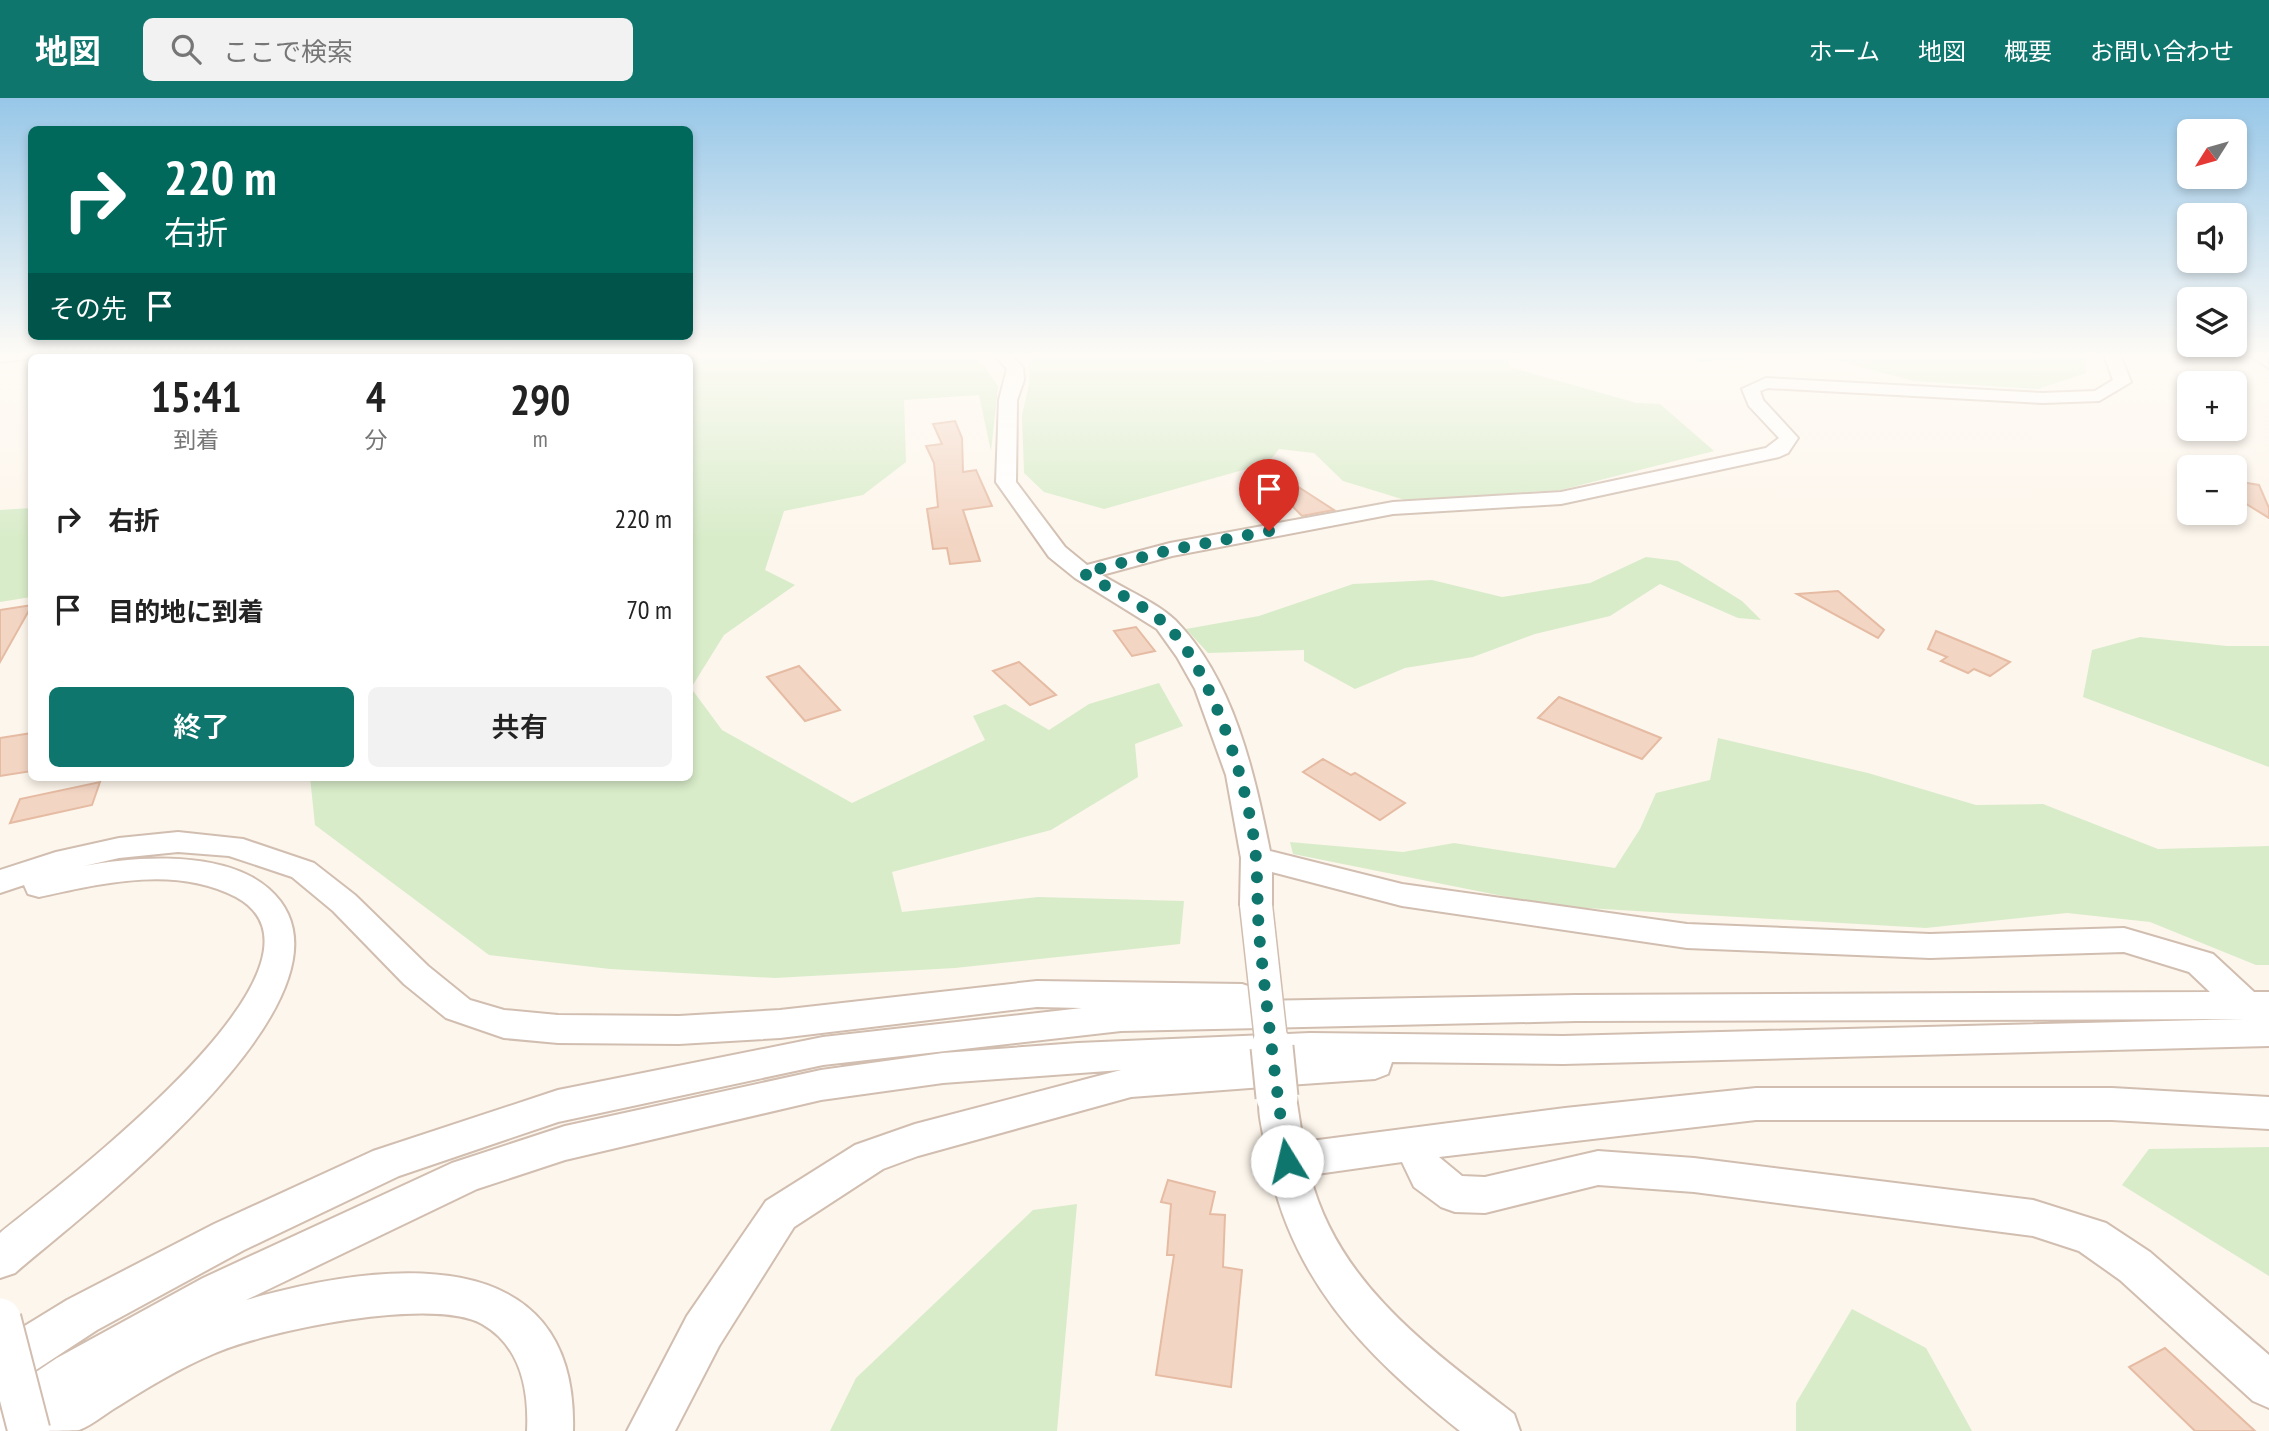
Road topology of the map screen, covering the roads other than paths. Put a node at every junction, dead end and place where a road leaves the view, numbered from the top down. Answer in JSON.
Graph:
{"nodes":[{"id":1,"x":1008,"y":416,"type":"edge"},
{"id":2,"x":1768,"y":416,"type":"edge"},
{"id":3,"x":1083,"y":573,"type":"junction"},
{"id":4,"x":1256,"y":858,"type":"junction"},
{"id":5,"x":0,"y":882,"type":"edge"},
{"id":6,"x":0,"y":897,"type":"edge"},
{"id":7,"x":1576,"y":1008,"type":"junction"},
{"id":8,"x":2264,"y":1023,"type":"edge"},
{"id":9,"x":1563,"y":1050,"type":"junction"},
{"id":10,"x":2269,"y":1113,"type":"edge"},
{"id":11,"x":1413,"y":1146,"type":"junction"},
{"id":12,"x":1287,"y":1161,"type":"junction"},
{"id":13,"x":0,"y":1259,"type":"edge"},
{"id":14,"x":0,"y":1319,"type":"edge"},
{"id":15,"x":0,"y":1367,"type":"edge"},
{"id":16,"x":2269,"y":1385,"type":"edge"},
{"id":17,"x":0,"y":1424,"type":"edge"},
{"id":18,"x":29,"y":1431,"type":"edge"},
{"id":19,"x":36,"y":1431,"type":"edge"},
{"id":20,"x":550,"y":1431,"type":"edge"},
{"id":21,"x":650,"y":1431,"type":"edge"},
{"id":22,"x":1497,"y":1431,"type":"edge"}],
"edges":[{"from":1,"to":3,"type":"street"},
{"from":2,"to":3,"type":"street"},
{"from":3,"to":4,"type":"street"},
{"from":4,"to":8,"type":"street"},
{"from":4,"to":12,"type":"street","bridge":true},
{"from":5,"to":7,"type":"street"},
{"from":6,"to":13,"type":"street"},
{"from":7,"to":8,"type":"street"},
{"from":7,"to":15,"type":"street"},
{"from":8,"to":9,"type":"street"},
{"from":9,"to":17,"type":"street"},
{"from":9,"to":21,"type":"street"},
{"from":10,"to":11,"type":"street"},
{"from":11,"to":12,"type":"street"},
{"from":11,"to":16,"type":"street"},
{"from":12,"to":22,"type":"street"},
{"from":14,"to":18,"type":"street","bridge":true},
{"from":19,"to":20,"type":"street"}]}
